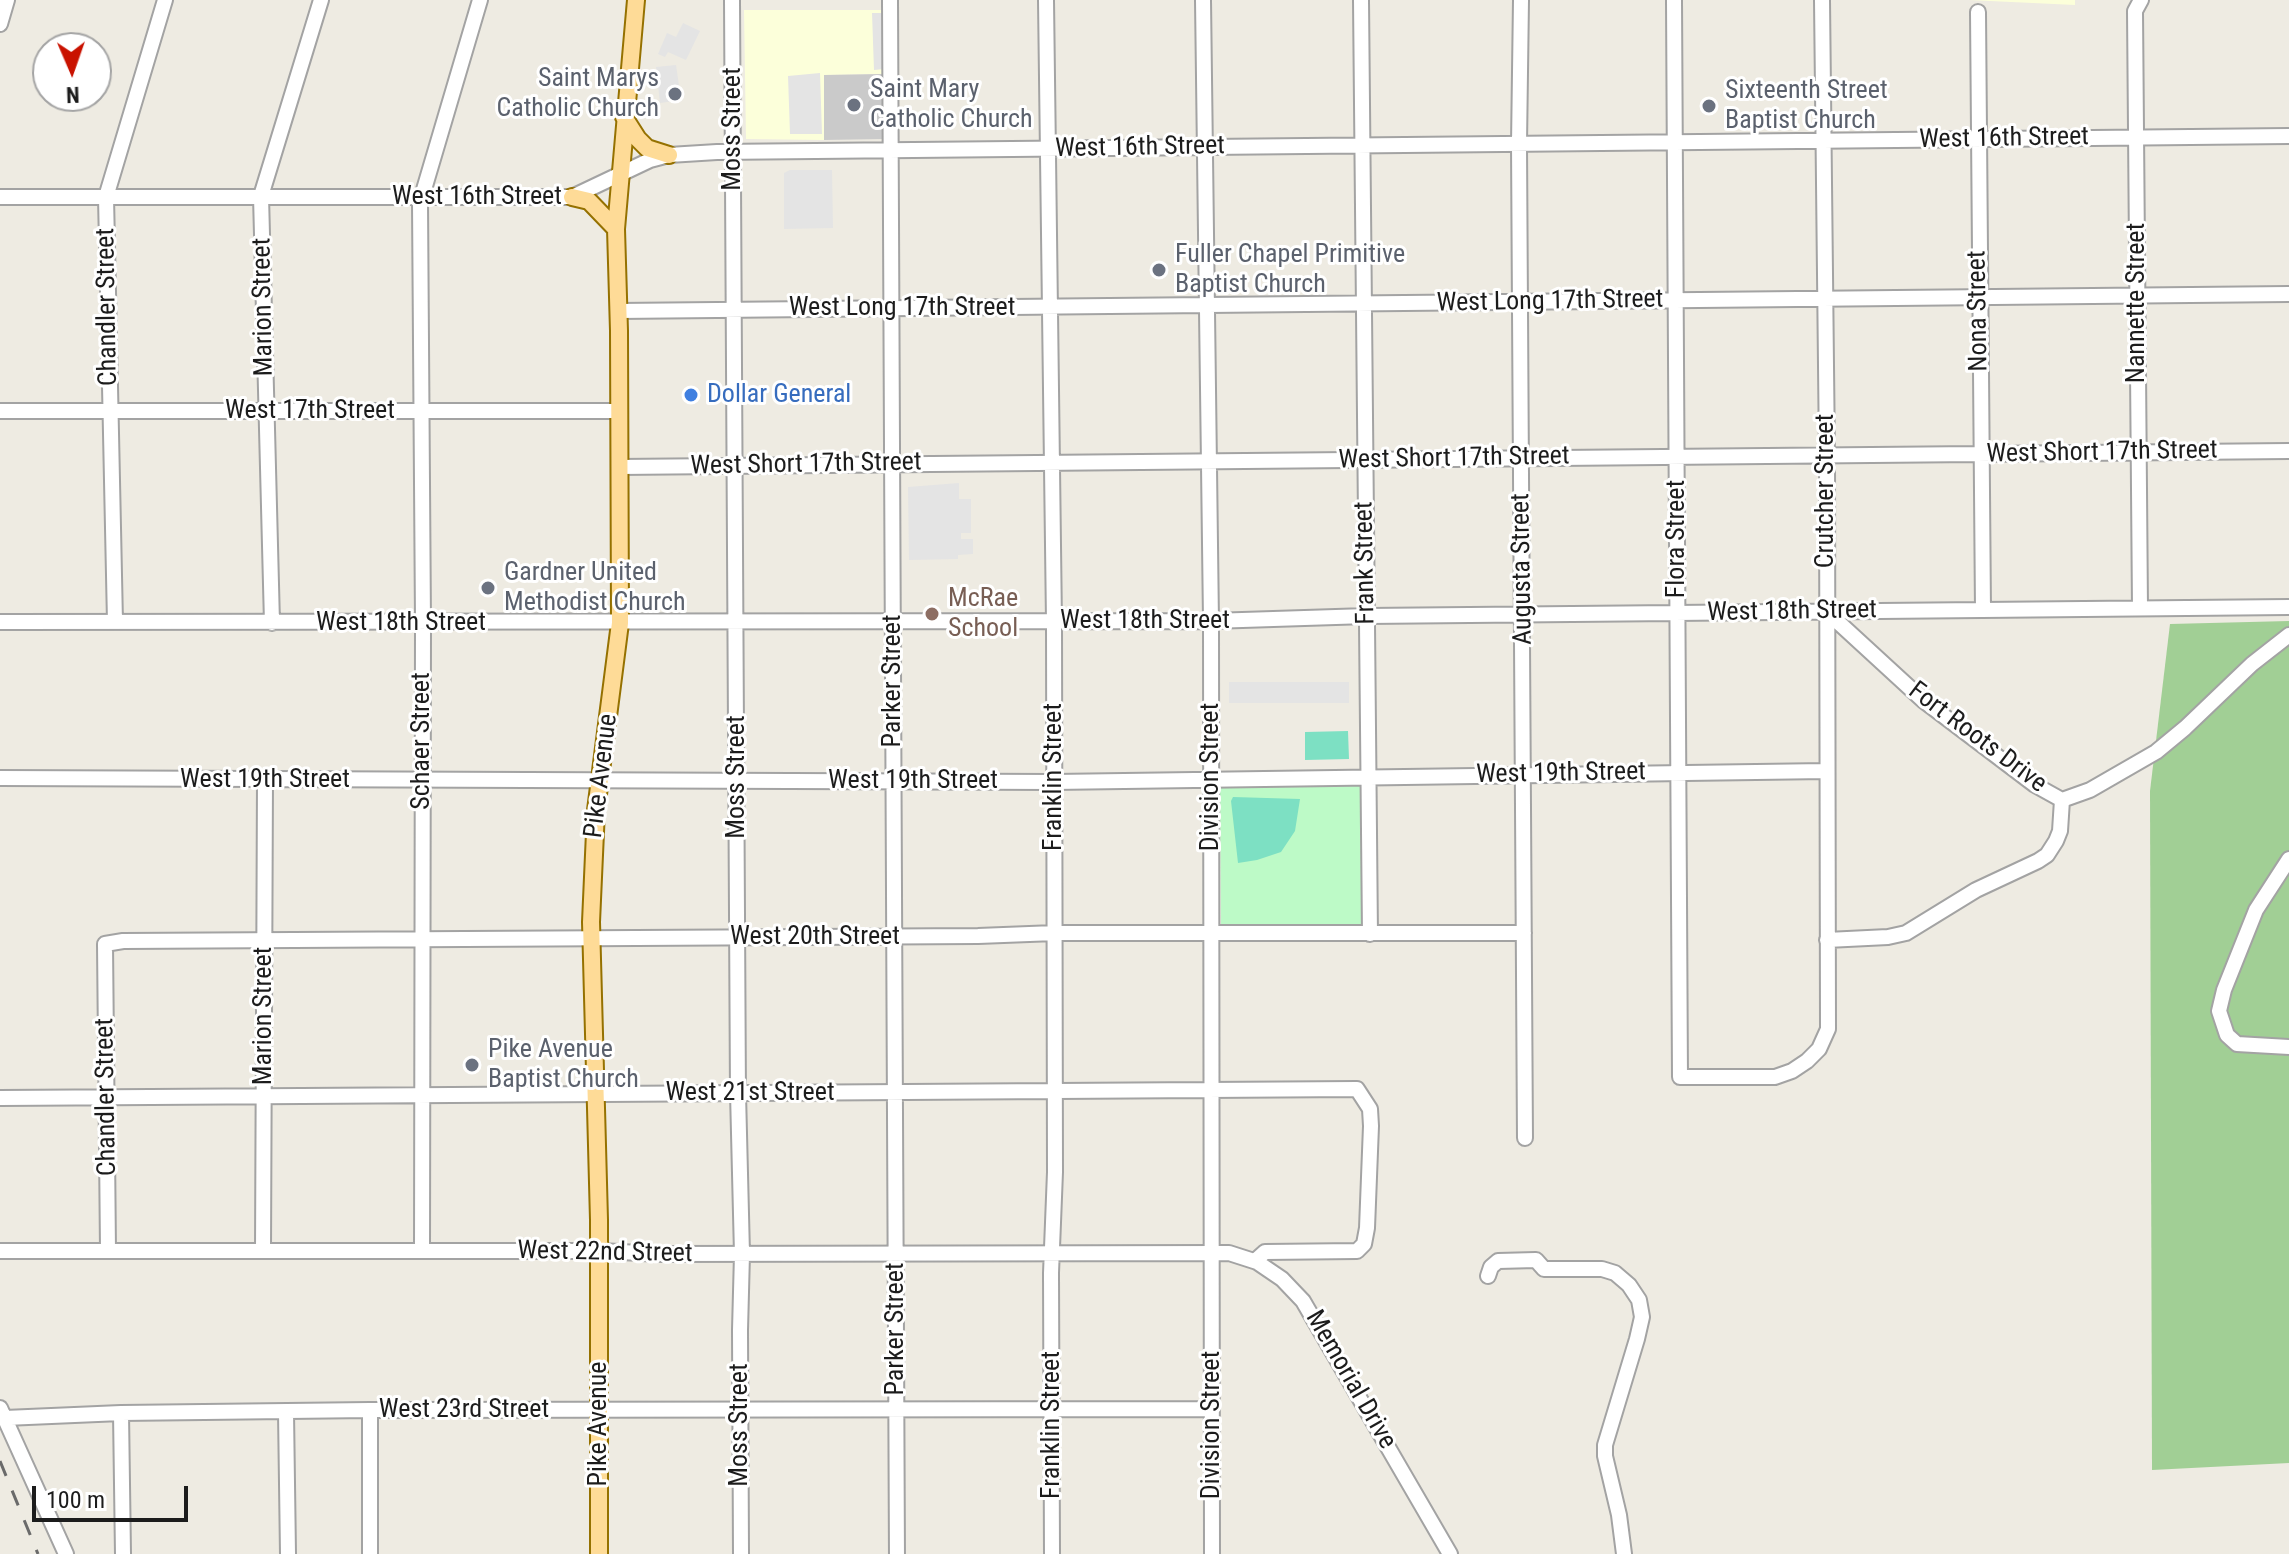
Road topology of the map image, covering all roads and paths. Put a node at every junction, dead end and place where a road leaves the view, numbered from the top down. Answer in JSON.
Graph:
{"nodes":[{"id":1,"x":7,"y":0,"type":"edge"},
{"id":2,"x":165,"y":0,"type":"edge"},
{"id":3,"x":321,"y":0,"type":"edge"},
{"id":4,"x":480,"y":0,"type":"edge"},
{"id":5,"x":636,"y":0,"type":"edge"},
{"id":6,"x":732,"y":0,"type":"edge"},
{"id":7,"x":890,"y":0,"type":"edge"},
{"id":8,"x":1046,"y":0,"type":"edge"},
{"id":9,"x":1203,"y":0,"type":"edge"},
{"id":10,"x":1361,"y":0,"type":"edge"},
{"id":11,"x":1521,"y":0,"type":"edge"},
{"id":12,"x":1674,"y":0,"type":"edge"},
{"id":13,"x":1822,"y":0,"type":"edge"},
{"id":14,"x":2141,"y":0,"type":"edge"},
{"id":15,"x":1978,"y":12,"type":"dead end"},
{"id":16,"x":0,"y":24,"type":"edge"},
{"id":17,"x":624,"y":117,"type":"junction"},
{"id":18,"x":2289,"y":136,"type":"edge"},
{"id":19,"x":2136,"y":138,"type":"junction"},
{"id":20,"x":1977,"y":139,"type":"junction"},
{"id":21,"x":1823,"y":141,"type":"junction"},
{"id":22,"x":1675,"y":143,"type":"junction"},
{"id":23,"x":1519,"y":144,"type":"junction"},
{"id":24,"x":1362,"y":146,"type":"junction"},
{"id":25,"x":1205,"y":147,"type":"junction"},
{"id":26,"x":1049,"y":149,"type":"junction"},
{"id":27,"x":890,"y":150,"type":"junction"},
{"id":28,"x":733,"y":152,"type":"junction"},
{"id":29,"x":669,"y":155,"type":"junction"},
{"id":30,"x":620,"y":176,"type":"junction"},
{"id":31,"x":261,"y":196,"type":"junction"},
{"id":32,"x":0,"y":197,"type":"edge"},
{"id":33,"x":106,"y":197,"type":"junction"},
{"id":34,"x":572,"y":197,"type":"junction"},
{"id":35,"x":421,"y":198,"type":"junction"},
{"id":36,"x":616,"y":229,"type":"junction"},
{"id":37,"x":2289,"y":294,"type":"edge"},
{"id":38,"x":2137,"y":296,"type":"junction"},
{"id":39,"x":1979,"y":297,"type":"junction"},
{"id":40,"x":1824,"y":299,"type":"junction"},
{"id":41,"x":1676,"y":300,"type":"junction"},
{"id":42,"x":1520,"y":302,"type":"junction"},
{"id":43,"x":1364,"y":303,"type":"junction"},
{"id":44,"x":1207,"y":305,"type":"junction"},
{"id":45,"x":1050,"y":307,"type":"junction"},
{"id":46,"x":891,"y":308,"type":"junction"},
{"id":47,"x":734,"y":310,"type":"junction"},
{"id":48,"x":618,"y":311,"type":"junction"},
{"id":49,"x":0,"y":411,"type":"edge"},
{"id":50,"x":111,"y":411,"type":"junction"},
{"id":51,"x":266,"y":411,"type":"junction"},
{"id":52,"x":420,"y":411,"type":"junction"},
{"id":53,"x":619,"y":411,"type":"junction"},
{"id":54,"x":2289,"y":451,"type":"edge"},
{"id":55,"x":2138,"y":453,"type":"junction"},
{"id":56,"x":1981,"y":454,"type":"junction"},
{"id":57,"x":1677,"y":457,"type":"junction"},
{"id":58,"x":1827,"y":457,"type":"junction"},
{"id":59,"x":1522,"y":458,"type":"junction"},
{"id":60,"x":1365,"y":460,"type":"junction"},
{"id":61,"x":1209,"y":461,"type":"junction"},
{"id":62,"x":892,"y":464,"type":"junction"},
{"id":63,"x":1051,"y":464,"type":"junction"},
{"id":64,"x":735,"y":466,"type":"junction"},
{"id":65,"x":619,"y":467,"type":"junction"},
{"id":66,"x":2289,"y":607,"type":"edge"},
{"id":67,"x":2140,"y":608,"type":"junction"},
{"id":68,"x":1983,"y":610,"type":"junction"},
{"id":69,"x":1826,"y":611,"type":"junction"},
{"id":70,"x":1677,"y":613,"type":"junction"},
{"id":71,"x":1523,"y":614,"type":"junction"},
{"id":72,"x":1367,"y":616,"type":"junction"},
{"id":73,"x":893,"y":621,"type":"junction"},
{"id":74,"x":1211,"y":621,"type":"junction"},
{"id":75,"x":0,"y":622,"type":"edge"},
{"id":76,"x":115,"y":622,"type":"junction"},
{"id":77,"x":736,"y":622,"type":"junction"},
{"id":78,"x":1054,"y":622,"type":"junction"},
{"id":79,"x":272,"y":623,"type":"junction"},
{"id":80,"x":423,"y":623,"type":"junction"},
{"id":81,"x":620,"y":623,"type":"junction"},
{"id":82,"x":2289,"y":635,"type":"edge"},
{"id":83,"x":1826,"y":771,"type":"junction"},
{"id":84,"x":1678,"y":773,"type":"junction"},
{"id":85,"x":1525,"y":774,"type":"junction"},
{"id":86,"x":1368,"y":776,"type":"junction"},
{"id":87,"x":0,"y":778,"type":"edge"},
{"id":88,"x":1211,"y":778,"type":"junction"},
{"id":89,"x":265,"y":780,"type":"junction"},
{"id":90,"x":893,"y":780,"type":"junction"},
{"id":91,"x":421,"y":781,"type":"junction"},
{"id":92,"x":600,"y":782,"type":"junction"},
{"id":93,"x":737,"y":782,"type":"junction"},
{"id":94,"x":1054,"y":782,"type":"junction"},
{"id":95,"x":2062,"y":800,"type":"junction"},
{"id":96,"x":2289,"y":859,"type":"edge"},
{"id":97,"x":1055,"y":933,"type":"junction"},
{"id":98,"x":1524,"y":933,"type":"junction"},
{"id":99,"x":1370,"y":934,"type":"junction"},
{"id":100,"x":1211,"y":935,"type":"junction"},
{"id":101,"x":894,"y":937,"type":"junction"},
{"id":102,"x":738,"y":938,"type":"junction"},
{"id":103,"x":421,"y":939,"type":"junction"},
{"id":104,"x":591,"y":939,"type":"junction"},
{"id":105,"x":264,"y":940,"type":"junction"},
{"id":106,"x":1827,"y":940,"type":"junction"},
{"id":107,"x":105,"y":944,"type":"joint"},
{"id":108,"x":1828,"y":1029,"type":"joint"},
{"id":109,"x":2289,"y":1047,"type":"edge"},
{"id":110,"x":1055,"y":1090,"type":"junction"},
{"id":111,"x":1211,"y":1090,"type":"junction"},
{"id":112,"x":895,"y":1092,"type":"junction"},
{"id":113,"x":738,"y":1093,"type":"junction"},
{"id":114,"x":595,"y":1094,"type":"junction"},
{"id":115,"x":422,"y":1095,"type":"junction"},
{"id":116,"x":264,"y":1096,"type":"junction"},
{"id":117,"x":107,"y":1097,"type":"junction"},
{"id":118,"x":0,"y":1098,"type":"edge"},
{"id":119,"x":1525,"y":1138,"type":"dead end"},
{"id":120,"x":0,"y":1251,"type":"edge"},
{"id":121,"x":108,"y":1251,"type":"junction"},
{"id":122,"x":263,"y":1251,"type":"junction"},
{"id":123,"x":422,"y":1251,"type":"junction"},
{"id":124,"x":599,"y":1251,"type":"junction"},
{"id":125,"x":1210,"y":1252,"type":"junction"},
{"id":126,"x":895,"y":1253,"type":"junction"},
{"id":127,"x":1053,"y":1253,"type":"junction"},
{"id":128,"x":742,"y":1254,"type":"junction"},
{"id":129,"x":1255,"y":1261,"type":"junction"},
{"id":130,"x":1488,"y":1276,"type":"dead end"},
{"id":131,"x":896,"y":1409,"type":"junction"},
{"id":132,"x":1051,"y":1409,"type":"junction"},
{"id":133,"x":1212,"y":1409,"type":"junction"},
{"id":134,"x":370,"y":1410,"type":"junction"},
{"id":135,"x":740,"y":1410,"type":"junction"},
{"id":136,"x":598,"y":1411,"type":"junction"},
{"id":137,"x":286,"y":1412,"type":"junction"},
{"id":138,"x":2,"y":1413,"type":"edge"},
{"id":139,"x":121,"y":1413,"type":"junction"},
{"id":140,"x":66,"y":1554,"type":"edge"},
{"id":141,"x":123,"y":1554,"type":"edge"},
{"id":142,"x":288,"y":1554,"type":"edge"},
{"id":143,"x":370,"y":1554,"type":"edge"},
{"id":144,"x":599,"y":1554,"type":"edge"},
{"id":145,"x":741,"y":1554,"type":"edge"},
{"id":146,"x":897,"y":1554,"type":"edge"},
{"id":147,"x":1052,"y":1554,"type":"edge"},
{"id":148,"x":1212,"y":1554,"type":"edge"},
{"id":149,"x":1450,"y":1554,"type":"edge"},
{"id":150,"x":1624,"y":1554,"type":"edge"}],
"edges":[{"from":1,"to":16,"type":"street"},
{"from":2,"to":33,"type":"street","name":"Chandler Street"},
{"from":3,"to":31,"type":"street","name":"Marion Street"},
{"from":4,"to":35,"type":"street","name":"Schaer Street"},
{"from":5,"to":17,"type":"main road","name":"Pike Avenue"},
{"from":6,"to":28,"type":"street","name":"Moss Street"},
{"from":7,"to":27,"type":"street","name":"Parker Street"},
{"from":8,"to":26,"type":"street","name":"Franklin Street"},
{"from":9,"to":25,"type":"street","name":"Division Street"},
{"from":10,"to":24,"type":"street","name":"Frank Street"},
{"from":11,"to":23,"type":"street","name":"Augusta Street"},
{"from":12,"to":22,"type":"street","name":"Flora Street"},
{"from":13,"to":21,"type":"street","name":"Crutcher Street"},
{"from":14,"to":19,"type":"street","name":"Nannette Street"},
{"from":15,"to":20,"type":"street","name":"Nona Street"},
{"from":17,"to":29,"type":"main road"},
{"from":17,"to":30,"type":"main road","name":"Pike Avenue"},
{"from":18,"to":19,"type":"street","name":"West 16th Street"},
{"from":19,"to":20,"type":"street","name":"West 16th Street"},
{"from":19,"to":38,"type":"street","name":"Nannette Street"},
{"from":20,"to":21,"type":"street","name":"West 16th Street"},
{"from":20,"to":39,"type":"street","name":"Nona Street"},
{"from":21,"to":22,"type":"street","name":"West 16th Street"},
{"from":21,"to":40,"type":"street","name":"Crutcher Street"},
{"from":22,"to":23,"type":"street","name":"West 16th Street"},
{"from":22,"to":41,"type":"street","name":"Flora Street"},
{"from":23,"to":24,"type":"street","name":"West 16th Street"},
{"from":23,"to":42,"type":"street","name":"Augusta Street"},
{"from":24,"to":25,"type":"street","name":"West 16th Street"},
{"from":24,"to":43,"type":"street","name":"Frank Street"},
{"from":25,"to":26,"type":"street","name":"West 16th Street"},
{"from":25,"to":44,"type":"street","name":"Division Street"},
{"from":26,"to":27,"type":"street","name":"West 16th Street"},
{"from":26,"to":45,"type":"street","name":"Franklin Street"},
{"from":27,"to":28,"type":"street","name":"West 16th Street"},
{"from":27,"to":46,"type":"street","name":"Parker Street"},
{"from":28,"to":29,"type":"street","name":"West 16th Street"},
{"from":28,"to":47,"type":"street","name":"Moss Street"},
{"from":29,"to":30,"type":"street","name":"West 16th Street"},
{"from":30,"to":34,"type":"street","name":"West 16th Street"},
{"from":30,"to":36,"type":"main road","name":"Pike Avenue"},
{"from":31,"to":33,"type":"street","name":"West 16th Street"},
{"from":31,"to":35,"type":"street","name":"West 16th Street"},
{"from":31,"to":51,"type":"street","name":"Marion Street"},
{"from":32,"to":33,"type":"street","name":"West 16th Street"},
{"from":33,"to":50,"type":"street","name":"Chandler Street"},
{"from":34,"to":35,"type":"street","name":"West 16th Street"},
{"from":34,"to":36,"type":"main road"},
{"from":35,"to":52,"type":"street","name":"Schaer Street"},
{"from":36,"to":48,"type":"main road","name":"Pike Avenue"},
{"from":37,"to":38,"type":"street","name":"West Long 17th Street"},
{"from":38,"to":39,"type":"street","name":"West Long 17th Street"},
{"from":38,"to":55,"type":"street","name":"Nannette Street"},
{"from":39,"to":40,"type":"street","name":"West Long 17th Street"},
{"from":39,"to":56,"type":"street","name":"Nona Street"},
{"from":40,"to":41,"type":"street","name":"West Long 17th Street"},
{"from":40,"to":58,"type":"street","name":"Crutcher Street"},
{"from":41,"to":42,"type":"street","name":"West Long 17th Street"},
{"from":41,"to":57,"type":"street","name":"Flora Street"},
{"from":42,"to":43,"type":"street","name":"West Long 17th Street"},
{"from":42,"to":59,"type":"street","name":"Augusta Street"},
{"from":43,"to":44,"type":"street","name":"West Long 17th Street"},
{"from":43,"to":60,"type":"street","name":"Frank Street"},
{"from":44,"to":45,"type":"street","name":"West Long 17th Street"},
{"from":44,"to":61,"type":"street","name":"Division Street"},
{"from":45,"to":46,"type":"street","name":"West Long 17th Street"},
{"from":45,"to":63,"type":"street","name":"Franklin Street"},
{"from":46,"to":47,"type":"street","name":"West Long 17th Street"},
{"from":46,"to":62,"type":"street","name":"Parker Street"},
{"from":47,"to":48,"type":"street","name":"West Long 17th Street"},
{"from":47,"to":64,"type":"street","name":"Moss Street"},
{"from":48,"to":53,"type":"main road","name":"Pike Avenue"},
{"from":49,"to":50,"type":"street","name":"West 17th Street"},
{"from":50,"to":51,"type":"street","name":"West 17th Street"},
{"from":50,"to":76,"type":"street","name":"Chandler Street"},
{"from":51,"to":52,"type":"street","name":"West 17th Street"},
{"from":51,"to":79,"type":"street","name":"Marion Street"},
{"from":52,"to":53,"type":"street","name":"West 17th Street"},
{"from":52,"to":80,"type":"street","name":"Schaer Street"},
{"from":53,"to":65,"type":"main road","name":"Pike Avenue"},
{"from":54,"to":55,"type":"street","name":"West Short 17th Street"},
{"from":55,"to":56,"type":"street","name":"West Short 17th Street"},
{"from":55,"to":67,"type":"street","name":"Nannette Street"},
{"from":56,"to":58,"type":"street","name":"West Short 17th Street"},
{"from":56,"to":68,"type":"street","name":"Nona Street"},
{"from":57,"to":58,"type":"street","name":"West Short 17th Street"},
{"from":57,"to":59,"type":"street","name":"West Short 17th Street"},
{"from":57,"to":70,"type":"street","name":"Flora Street"},
{"from":58,"to":69,"type":"street","name":"Crutcher Street"},
{"from":59,"to":60,"type":"street","name":"West Short 17th Street"},
{"from":59,"to":71,"type":"street","name":"Augusta Street"},
{"from":60,"to":61,"type":"street","name":"West Short 17th Street"},
{"from":60,"to":72,"type":"street","name":"Frank Street"},
{"from":61,"to":63,"type":"street","name":"West Short 17th Street"},
{"from":61,"to":74,"type":"street","name":"Division Street"},
{"from":62,"to":63,"type":"street","name":"West Short 17th Street"},
{"from":62,"to":64,"type":"street","name":"West Short 17th Street"},
{"from":62,"to":73,"type":"street","name":"Parker Street"},
{"from":63,"to":78,"type":"street","name":"Franklin Street"},
{"from":64,"to":65,"type":"street","name":"West Short 17th Street"},
{"from":64,"to":77,"type":"street","name":"Moss Street"},
{"from":65,"to":81,"type":"main road","name":"Pike Avenue"},
{"from":66,"to":67,"type":"street","name":"West 18th Street"},
{"from":67,"to":68,"type":"street","name":"West 18th Street"},
{"from":68,"to":69,"type":"street","name":"West 18th Street"},
{"from":69,"to":70,"type":"street","name":"West 18th Street"},
{"from":69,"to":83,"type":"street","name":"Crutcher Street"},
{"from":69,"to":95,"type":"street","name":"Fort Roots Drive"},
{"from":70,"to":71,"type":"street","name":"West 18th Street"},
{"from":70,"to":84,"type":"street","name":"Flora Street"},
{"from":71,"to":72,"type":"street","name":"West 18th Street"},
{"from":71,"to":85,"type":"street","name":"Augusta Street"},
{"from":72,"to":74,"type":"street","name":"West 18th Street"},
{"from":72,"to":86,"type":"street","name":"Frank Street"},
{"from":73,"to":77,"type":"street","name":"West 18th Street"},
{"from":73,"to":78,"type":"street","name":"West 18th Street"},
{"from":73,"to":90,"type":"street","name":"Parker Street"},
{"from":74,"to":78,"type":"street","name":"West 18th Street"},
{"from":74,"to":88,"type":"street","name":"Division Street"},
{"from":75,"to":76,"type":"street","name":"West 18th Street"},
{"from":76,"to":79,"type":"street","name":"West 18th Street"},
{"from":77,"to":81,"type":"street","name":"West 18th Street"},
{"from":77,"to":93,"type":"street","name":"Moss Street"},
{"from":78,"to":94,"type":"street","name":"Franklin Street"},
{"from":79,"to":80,"type":"street","name":"West 18th Street"},
{"from":80,"to":81,"type":"street","name":"West 18th Street"},
{"from":80,"to":91,"type":"street","name":"Schaer Street"},
{"from":81,"to":92,"type":"main road","name":"Pike Avenue"},
{"from":82,"to":95,"type":"street","name":"Fort Roots Drive"},
{"from":83,"to":84,"type":"street","name":"West 19th Street"},
{"from":83,"to":106,"type":"street","name":"Crutcher Street"},
{"from":84,"to":85,"type":"street","name":"West 19th Street"},
{"from":84,"to":108,"type":"street","name":"Flora Street"},
{"from":85,"to":86,"type":"street","name":"West 19th Street"},
{"from":85,"to":98,"type":"street","name":"Augusta Street"},
{"from":86,"to":88,"type":"street","name":"West 19th Street"},
{"from":86,"to":99,"type":"street","name":"Frank Street"},
{"from":87,"to":89,"type":"street","name":"West 19th Street"},
{"from":88,"to":94,"type":"street","name":"West 19th Street"},
{"from":88,"to":100,"type":"street","name":"Division Street"},
{"from":89,"to":91,"type":"street","name":"West 19th Street"},
{"from":89,"to":105,"type":"street","name":"Marion Street"},
{"from":90,"to":93,"type":"street","name":"West 19th Street"},
{"from":90,"to":94,"type":"street","name":"West 19th Street"},
{"from":90,"to":101,"type":"street","name":"Parker Street"},
{"from":91,"to":92,"type":"street","name":"West 19th Street"},
{"from":91,"to":103,"type":"street","name":"Schaer Street"},
{"from":92,"to":93,"type":"street","name":"West 19th Street"},
{"from":92,"to":104,"type":"main road","name":"Pike Avenue"},
{"from":93,"to":102,"type":"street","name":"Moss Street"},
{"from":94,"to":97,"type":"street","name":"Franklin Street"},
{"from":95,"to":106,"type":"street"},
{"from":96,"to":109,"type":"street"},
{"from":97,"to":100,"type":"street","name":"West 20th Street"},
{"from":97,"to":101,"type":"street","name":"West 20th Street"},
{"from":97,"to":110,"type":"street","name":"Franklin Street"},
{"from":98,"to":99,"type":"street","name":"West 20th Street"},
{"from":98,"to":119,"type":"street","name":"Augusta Street"},
{"from":99,"to":100,"type":"street","name":"West 20th Street"},
{"from":100,"to":111,"type":"street","name":"Division Street"},
{"from":101,"to":102,"type":"street","name":"West 20th Street"},
{"from":101,"to":112,"type":"street","name":"Parker Street"},
{"from":102,"to":104,"type":"street","name":"West 20th Street"},
{"from":102,"to":113,"type":"street","name":"Moss Street"},
{"from":103,"to":104,"type":"street","name":"West 20th Street"},
{"from":103,"to":105,"type":"street","name":"West 20th Street"},
{"from":103,"to":115,"type":"street","name":"Schaer Street"},
{"from":104,"to":114,"type":"main road","name":"Pike Avenue"},
{"from":105,"to":107,"type":"street","name":"West 20th Street"},
{"from":105,"to":116,"type":"street","name":"Marion Street"},
{"from":106,"to":108,"type":"street","name":"Crutcher Street"},
{"from":107,"to":117,"type":"street","name":"Chandler Street"},
{"from":110,"to":111,"type":"street","name":"West 21st Street"},
{"from":110,"to":112,"type":"street","name":"West 21st Street"},
{"from":110,"to":127,"type":"street","name":"Franklin Street"},
{"from":111,"to":125,"type":"street","name":"Division Street"},
{"from":111,"to":129,"type":"street","name":"West 21st Street"},
{"from":112,"to":113,"type":"street","name":"West 21st Street"},
{"from":112,"to":126,"type":"street","name":"Parker Street"},
{"from":113,"to":114,"type":"street","name":"West 21st Street"},
{"from":113,"to":128,"type":"street","name":"Moss Street"},
{"from":114,"to":115,"type":"street","name":"West 21st Street"},
{"from":114,"to":124,"type":"main road","name":"Pike Avenue"},
{"from":115,"to":116,"type":"street","name":"West 21st Street"},
{"from":115,"to":123,"type":"street","name":"Schaer Street"},
{"from":116,"to":117,"type":"street","name":"West 21st Street"},
{"from":116,"to":122,"type":"street","name":"Marion Street"},
{"from":117,"to":118,"type":"street","name":"West 21st Street"},
{"from":117,"to":121,"type":"street","name":"Chandler Street"},
{"from":120,"to":121,"type":"street","name":"West 22nd Street"},
{"from":121,"to":122,"type":"street","name":"West 22nd Street"},
{"from":122,"to":123,"type":"street","name":"West 22nd Street"},
{"from":123,"to":124,"type":"street","name":"West 22nd Street"},
{"from":124,"to":128,"type":"street","name":"West 22nd Street"},
{"from":124,"to":136,"type":"main road","name":"Pike Avenue"},
{"from":125,"to":127,"type":"street","name":"West 22nd Street"},
{"from":125,"to":129,"type":"street","name":"Memorial Drive"},
{"from":125,"to":133,"type":"street","name":"Division Street"},
{"from":126,"to":127,"type":"street","name":"West 22nd Street"},
{"from":126,"to":128,"type":"street","name":"West 22nd Street"},
{"from":126,"to":131,"type":"street","name":"Parker Street"},
{"from":127,"to":132,"type":"street","name":"Franklin Street"},
{"from":128,"to":135,"type":"street","name":"Moss Street"},
{"from":129,"to":149,"type":"street","name":"Memorial Drive"},
{"from":130,"to":150,"type":"street"},
{"from":131,"to":132,"type":"street","name":"West 23rd Street"},
{"from":131,"to":135,"type":"street","name":"West 23rd Street"},
{"from":131,"to":146,"type":"street","name":"Parker Street"},
{"from":132,"to":133,"type":"street","name":"West 23rd Street"},
{"from":132,"to":147,"type":"street","name":"Franklin Street"},
{"from":133,"to":148,"type":"street","name":"Division Street"},
{"from":134,"to":136,"type":"street","name":"West 23rd Street"},
{"from":134,"to":137,"type":"street","name":"West 23rd Street"},
{"from":134,"to":143,"type":"street"},
{"from":135,"to":136,"type":"street","name":"West 23rd Street"},
{"from":135,"to":145,"type":"street","name":"Moss Street"},
{"from":136,"to":144,"type":"main road","name":"Pike Avenue"},
{"from":137,"to":139,"type":"street","name":"West 23rd Street"},
{"from":137,"to":142,"type":"street"},
{"from":138,"to":139,"type":"street","name":"West 23rd Street"},
{"from":138,"to":140,"type":"street"},
{"from":139,"to":141,"type":"street"}]}
